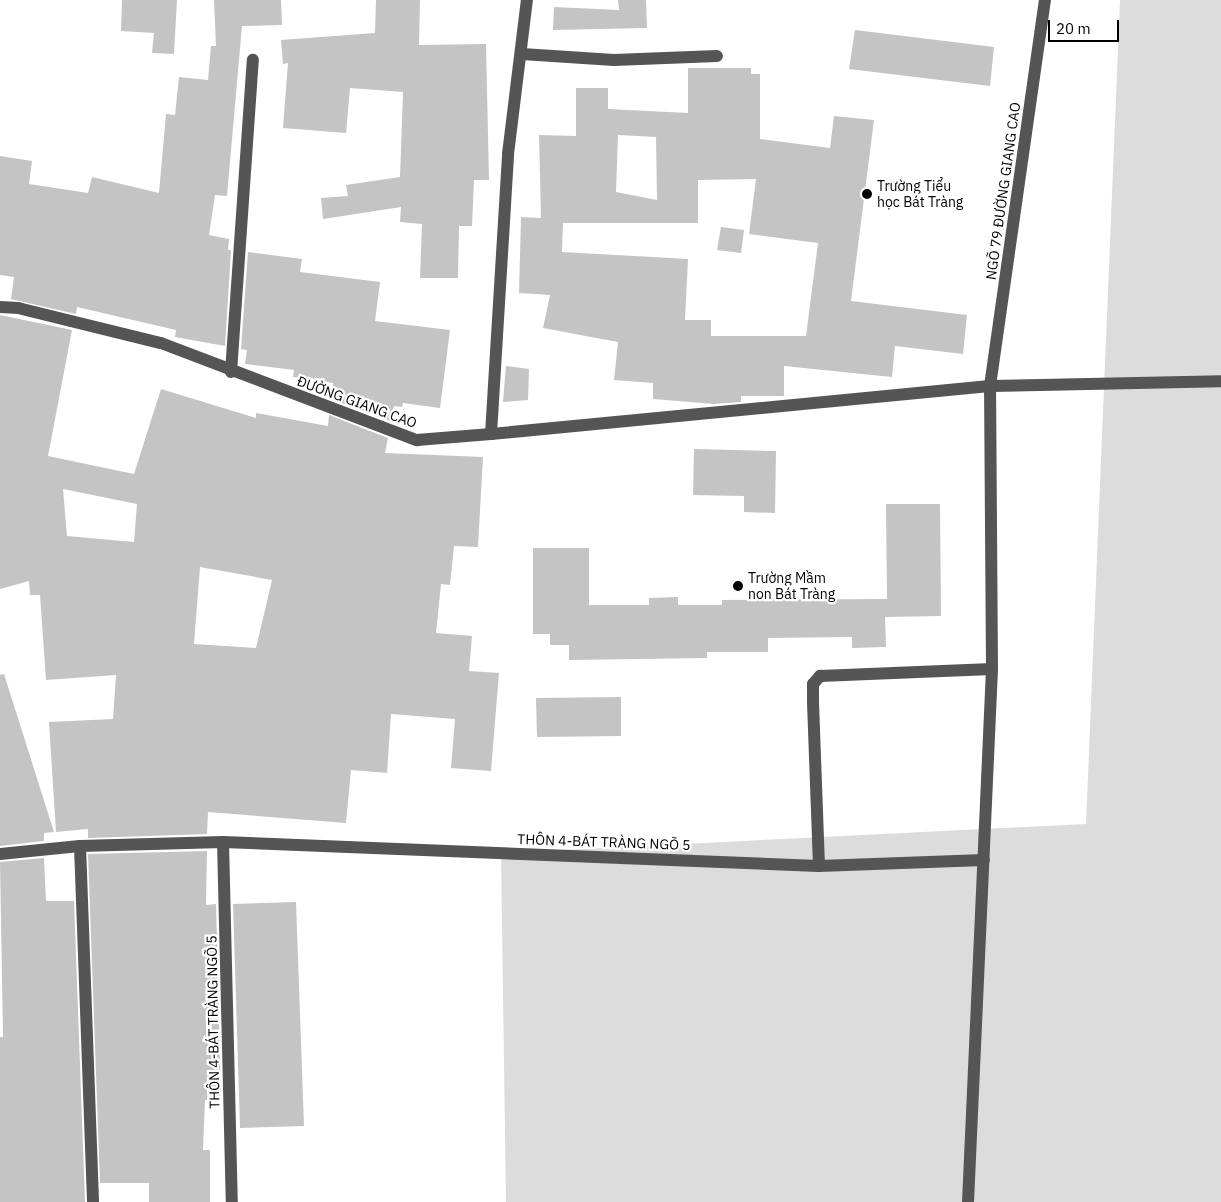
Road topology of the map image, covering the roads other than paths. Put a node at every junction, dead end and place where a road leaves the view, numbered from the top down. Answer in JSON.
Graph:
{"nodes":[{"id":1,"x":527,"y":0,"type":"edge"},
{"id":2,"x":1045,"y":0,"type":"edge"},
{"id":3,"x":522,"y":54,"type":"junction"},
{"id":4,"x":717,"y":56,"type":"dead end"},
{"id":5,"x":253,"y":60,"type":"dead end"},
{"id":6,"x":0,"y":307,"type":"edge"},
{"id":7,"x":231,"y":372,"type":"junction"},
{"id":8,"x":1221,"y":381,"type":"edge"},
{"id":9,"x":990,"y":386,"type":"junction"},
{"id":10,"x":491,"y":434,"type":"junction"},
{"id":11,"x":992,"y":669,"type":"junction"},
{"id":12,"x":224,"y":842,"type":"junction"},
{"id":13,"x":80,"y":846,"type":"junction"},
{"id":14,"x":0,"y":854,"type":"edge"},
{"id":15,"x":984,"y":860,"type":"junction"},
{"id":16,"x":819,"y":866,"type":"junction"},
{"id":17,"x":93,"y":1202,"type":"edge"},
{"id":18,"x":232,"y":1202,"type":"edge"},
{"id":19,"x":968,"y":1202,"type":"edge"}],
"edges":[{"from":1,"to":3,"type":"street"},
{"from":2,"to":9,"type":"street","name":"NGÕ 79 ĐƯỜNG GIANG CAO"},
{"from":3,"to":4,"type":"street"},
{"from":3,"to":10,"type":"street"},
{"from":5,"to":7,"type":"street"},
{"from":6,"to":7,"type":"street","name":"ĐƯỜNG GIANG CAO"},
{"from":7,"to":10,"type":"street","name":"ĐƯỜNG GIANG CAO"},
{"from":8,"to":9,"type":"street","name":"ĐƯỜNG GIANG CAO"},
{"from":9,"to":10,"type":"street","name":"ĐƯỜNG GIANG CAO"},
{"from":9,"to":11,"type":"street","name":"NGÕ 79 ĐƯỜNG GIANG CAO"},
{"from":11,"to":15,"type":"street","name":"NGÕ 79 ĐƯỜNG GIANG CAO"},
{"from":11,"to":16,"type":"street"},
{"from":12,"to":13,"type":"street","name":"THÔN 4-BÁT TRÀNG NGÕ 5"},
{"from":12,"to":16,"type":"street","name":"THÔN 4-BÁT TRÀNG NGÕ 5"},
{"from":12,"to":18,"type":"street","name":"THÔN 4-BÁT TRÀNG NGÕ 5"},
{"from":13,"to":14,"type":"street","name":"THÔN 4-BÁT TRÀNG NGÕ 5"},
{"from":13,"to":17,"type":"street"},
{"from":15,"to":16,"type":"street","name":"THÔN 4-BÁT TRÀNG NGÕ 5"},
{"from":15,"to":19,"type":"street","name":"NGÕ 79 ĐƯỜNG GIANG CAO"}]}
